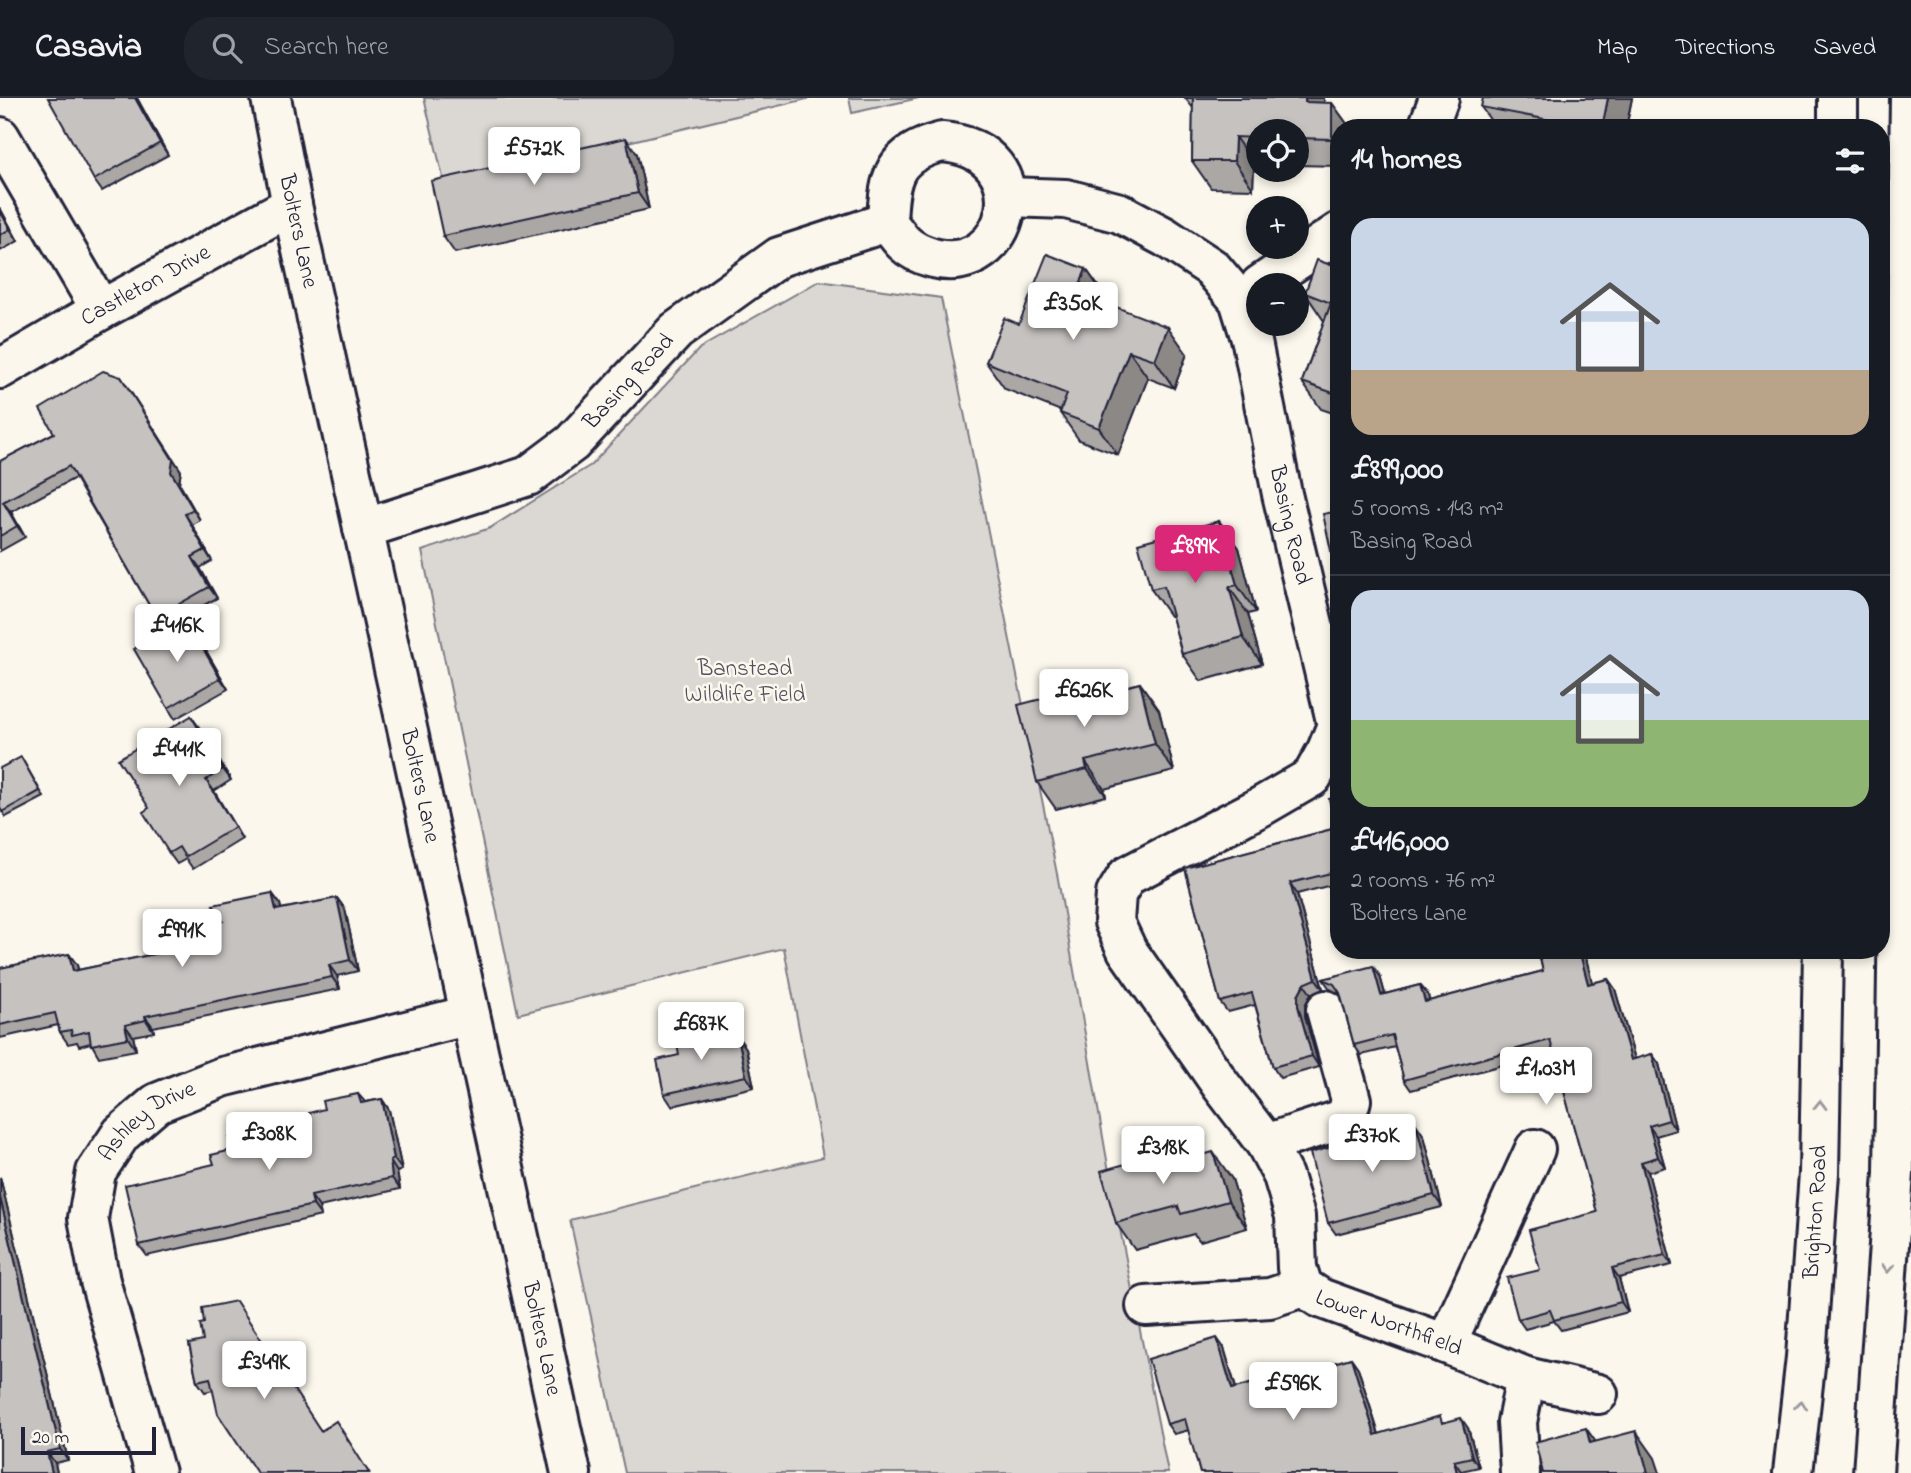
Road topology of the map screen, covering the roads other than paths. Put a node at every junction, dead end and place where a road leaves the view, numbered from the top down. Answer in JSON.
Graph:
{"nodes":[{"id":1,"x":271,"y":98,"type":"edge"},
{"id":2,"x":1439,"y":98,"type":"edge"},
{"id":3,"x":1838,"y":98,"type":"edge"},
{"id":4,"x":1910,"y":98,"type":"edge"},
{"id":5,"x":1431,"y":119,"type":"edge"},
{"id":6,"x":1838,"y":119,"type":"edge"},
{"id":7,"x":0,"y":137,"type":"edge"},
{"id":8,"x":1007,"y":197,"type":"junction"},
{"id":9,"x":292,"y":205,"type":"junction"},
{"id":10,"x":887,"y":222,"type":"junction"},
{"id":11,"x":1330,"y":238,"type":"edge"},
{"id":12,"x":1279,"y":273,"type":"edge"},
{"id":13,"x":1246,"y":288,"type":"edge"},
{"id":14,"x":101,"y":310,"type":"junction"},
{"id":15,"x":1252,"y":336,"type":"edge"},
{"id":16,"x":0,"y":369,"type":"edge"},
{"id":17,"x":363,"y":529,"type":"junction"},
{"id":18,"x":1328,"y":631,"type":"edge"},
{"id":19,"x":1330,"y":652,"type":"edge"},
{"id":20,"x":1330,"y":742,"type":"edge"},
{"id":21,"x":1116,"y":894,"type":"joint"},
{"id":22,"x":1823,"y":959,"type":"edge"},
{"id":23,"x":1326,"y":1010,"type":"dead end"},
{"id":24,"x":470,"y":1015,"type":"junction"},
{"id":25,"x":1266,"y":1144,"type":"junction"},
{"id":26,"x":1535,"y":1149,"type":"dead end"},
{"id":27,"x":1303,"y":1287,"type":"junction"},
{"id":28,"x":1146,"y":1306,"type":"dead end"},
{"id":29,"x":1446,"y":1344,"type":"junction"},
{"id":30,"x":1526,"y":1377,"type":"junction"},
{"id":31,"x":1598,"y":1394,"type":"dead end"},
{"id":32,"x":155,"y":1473,"type":"edge"},
{"id":33,"x":571,"y":1473,"type":"edge"},
{"id":34,"x":1520,"y":1473,"type":"edge"},
{"id":35,"x":1793,"y":1473,"type":"edge"},
{"id":36,"x":1873,"y":1473,"type":"edge"}],
"edges":[{"from":1,"to":9,"type":"main road","name":"Bolters Lane"},
{"from":2,"to":5,"type":"main road"},
{"from":3,"to":6,"type":"main road"},
{"from":4,"to":36,"type":"main road","one_way":true},
{"from":7,"to":14,"type":"main road"},
{"from":8,"to":10,"type":"main road"},
{"from":8,"to":10,"type":"main road"},
{"from":8,"to":13,"type":"main road","name":"Basing Road"},
{"from":9,"to":14,"type":"main road","name":"Castleton Drive"},
{"from":9,"to":17,"type":"main road","name":"Bolters Lane"},
{"from":10,"to":17,"type":"main road","name":"Basing Road"},
{"from":11,"to":12,"type":"main road"},
{"from":14,"to":16,"type":"main road","name":"Castleton Drive"},
{"from":15,"to":18,"type":"main road","name":"Basing Road"},
{"from":17,"to":24,"type":"main road","name":"Bolters Lane"},
{"from":18,"to":19,"type":"main road","name":"Basing Road"},
{"from":20,"to":21,"type":"main road","name":"Basing Road"},
{"from":21,"to":25,"type":"main road","name":"Lower Northfield"},
{"from":35,"to":22,"type":"main road","name":"Brighton Road","one_way":true},
{"from":23,"to":25,"type":"main road"},
{"from":24,"to":32,"type":"main road","name":"Ashley Drive"},
{"from":24,"to":33,"type":"main road","name":"Bolters Lane"},
{"from":25,"to":27,"type":"main road","name":"Lower Northfield"},
{"from":26,"to":29,"type":"main road"},
{"from":27,"to":28,"type":"main road"},
{"from":27,"to":29,"type":"main road","name":"Lower Northfield"},
{"from":29,"to":30,"type":"main road","name":"Lower Northfield"},
{"from":30,"to":31,"type":"main road","name":"Lower Northfield"},
{"from":30,"to":34,"type":"main road"}]}
